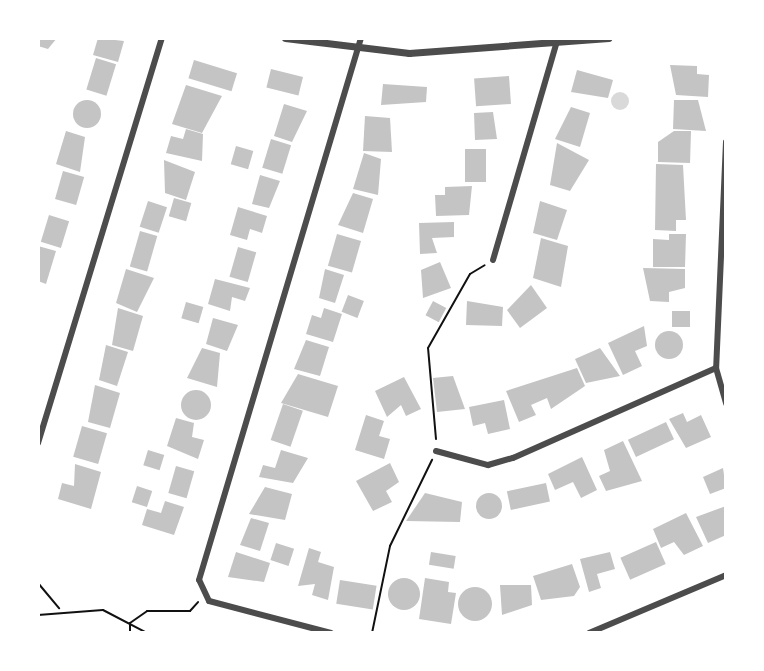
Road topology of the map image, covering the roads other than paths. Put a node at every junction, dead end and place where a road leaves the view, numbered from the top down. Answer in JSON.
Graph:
{"nodes":[{"id":1,"x":162,"y":38,"type":"edge"},
{"id":2,"x":285,"y":38,"type":"edge"},
{"id":3,"x":361,"y":38,"type":"edge"},
{"id":4,"x":608,"y":38,"type":"edge"},
{"id":5,"x":557,"y":41,"type":"edge"},
{"id":6,"x":357,"y":51,"type":"junction"},
{"id":7,"x":726,"y":142,"type":"edge"},
{"id":8,"x":493,"y":260,"type":"road end"},
{"id":9,"x":716,"y":368,"type":"junction"},
{"id":10,"x":726,"y":404,"type":"edge"},
{"id":11,"x":38,"y":443,"type":"edge"},
{"id":12,"x":436,"y":451,"type":"dead end"},
{"id":13,"x":726,"y":575,"type":"edge"},
{"id":14,"x":331,"y":633,"type":"edge"},
{"id":15,"x":589,"y":633,"type":"edge"}],
"edges":[{"from":1,"to":11,"type":"street"},
{"from":2,"to":6,"type":"street"},
{"from":3,"to":6,"type":"street"},
{"from":4,"to":5,"type":"street"},
{"from":5,"to":6,"type":"street"},
{"from":5,"to":8,"type":"street"},
{"from":6,"to":14,"type":"street"},
{"from":7,"to":9,"type":"street"},
{"from":9,"to":10,"type":"street"},
{"from":9,"to":12,"type":"street"},
{"from":13,"to":15,"type":"street"}]}
